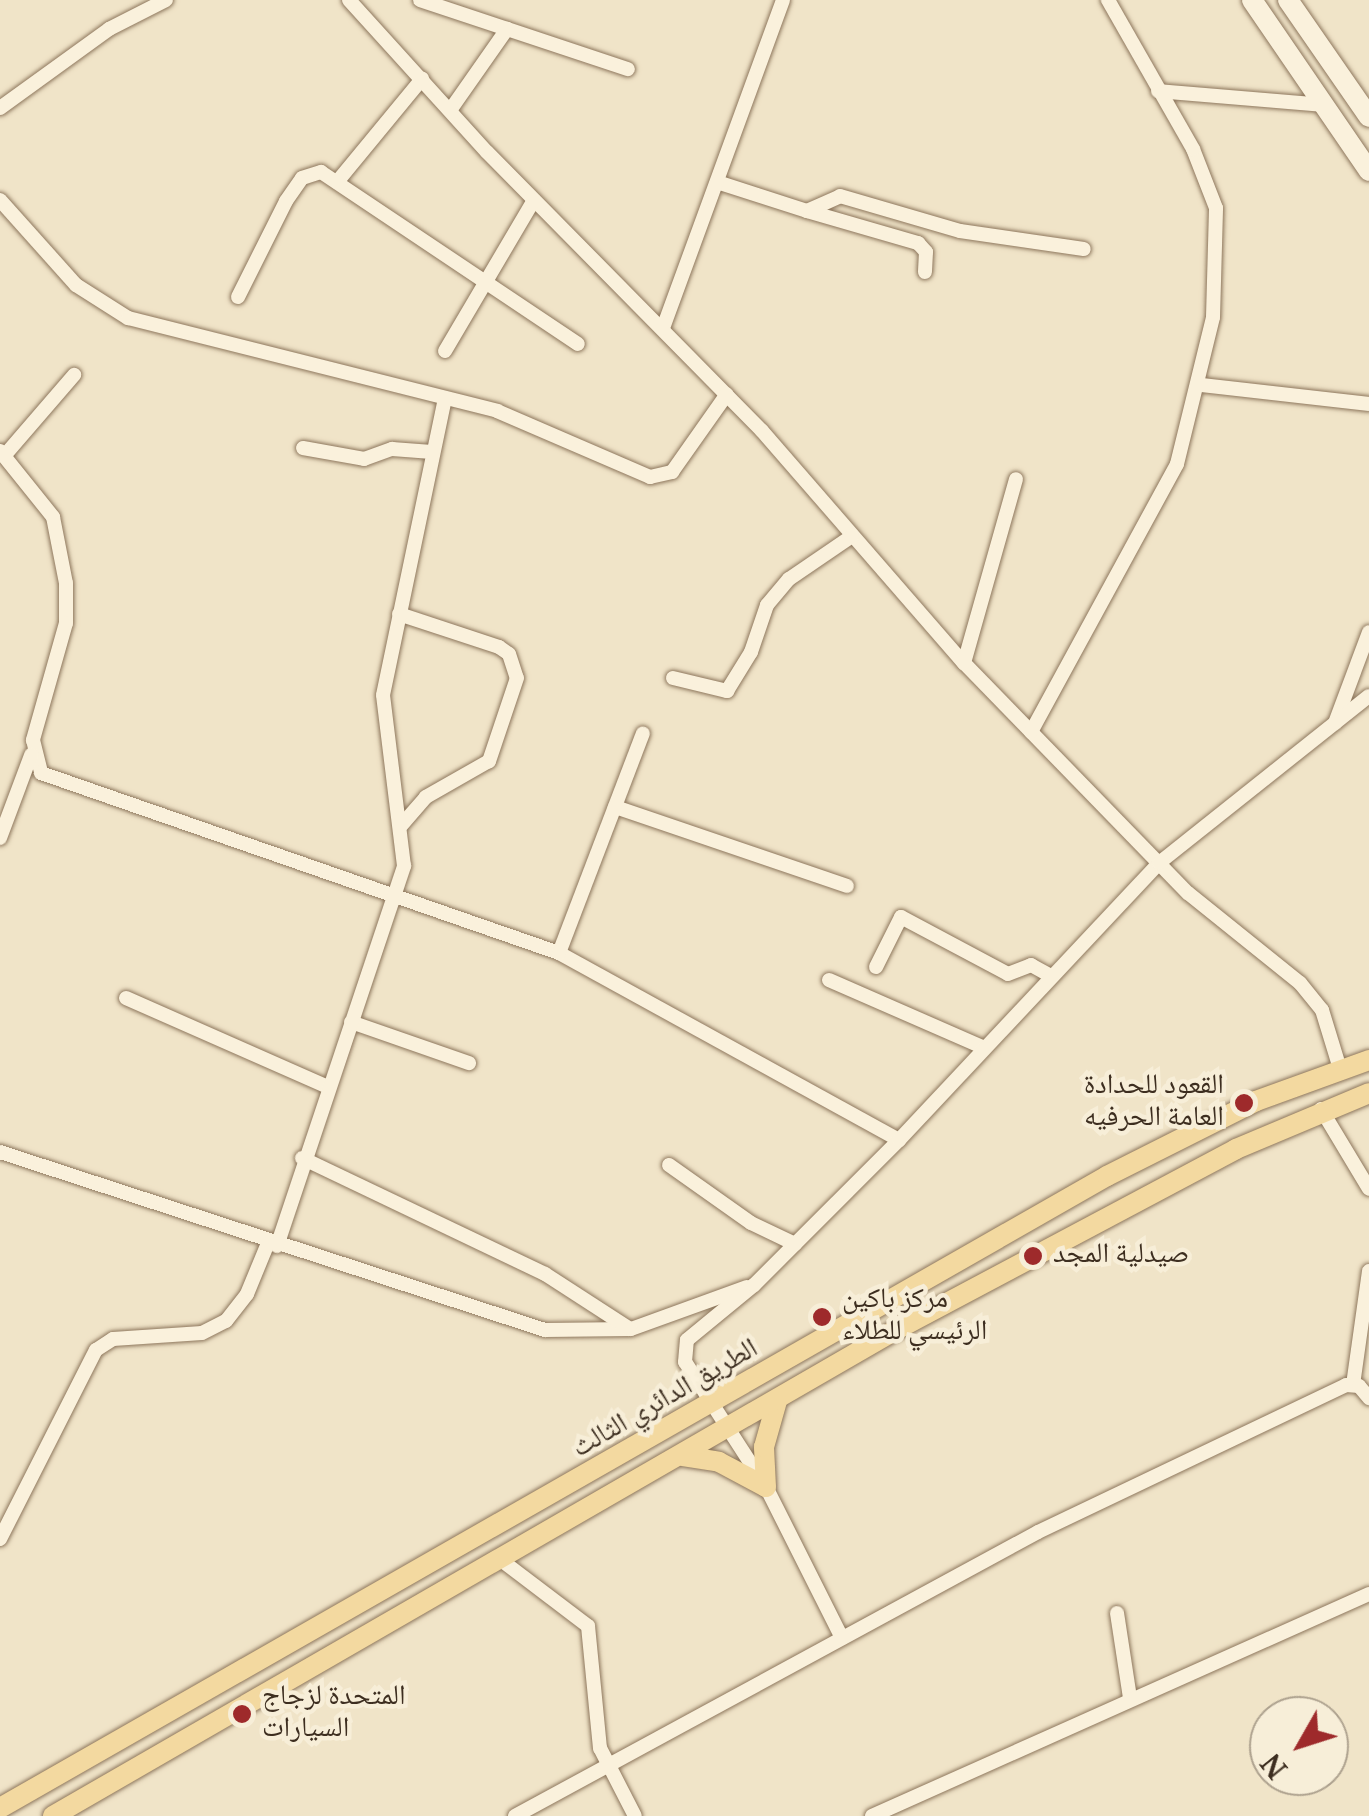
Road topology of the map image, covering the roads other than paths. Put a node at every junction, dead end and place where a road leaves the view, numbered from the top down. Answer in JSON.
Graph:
{"nodes":[{"id":1,"x":166,"y":0,"type":"edge"},
{"id":2,"x":350,"y":0,"type":"edge"},
{"id":3,"x":420,"y":0,"type":"edge"},
{"id":4,"x":783,"y":0,"type":"edge"},
{"id":5,"x":1108,"y":0,"type":"edge"},
{"id":6,"x":1252,"y":0,"type":"edge"},
{"id":7,"x":1288,"y":0,"type":"edge"},
{"id":8,"x":507,"y":29,"type":"junction"},
{"id":9,"x":628,"y":69,"type":"dead end"},
{"id":10,"x":422,"y":79,"type":"junction"},
{"id":11,"x":1158,"y":91,"type":"junction"},
{"id":12,"x":1323,"y":105,"type":"junction"},
{"id":13,"x":0,"y":108,"type":"edge"},
{"id":14,"x":451,"y":109,"type":"junction"},
{"id":15,"x":1369,"y":117,"type":"edge"},
{"id":16,"x":1369,"y":172,"type":"edge"},
{"id":17,"x":338,"y":182,"type":"junction"},
{"id":18,"x":716,"y":182,"type":"junction"},
{"id":19,"x":0,"y":200,"type":"edge"},
{"id":20,"x":534,"y":200,"type":"junction"},
{"id":21,"x":806,"y":211,"type":"junction"},
{"id":22,"x":1084,"y":249,"type":"dead end"},
{"id":23,"x":925,"y":272,"type":"dead end"},
{"id":24,"x":482,"y":283,"type":"junction"},
{"id":25,"x":238,"y":297,"type":"dead end"},
{"id":26,"x":663,"y":328,"type":"junction"},
{"id":27,"x":578,"y":344,"type":"dead end"},
{"id":28,"x":445,"y":350,"type":"dead end"},
{"id":29,"x":74,"y":375,"type":"dead end"},
{"id":30,"x":1202,"y":384,"type":"junction"},
{"id":31,"x":727,"y":394,"type":"junction"},
{"id":32,"x":446,"y":398,"type":"junction"},
{"id":33,"x":1369,"y":404,"type":"edge"},
{"id":34,"x":303,"y":448,"type":"dead end"},
{"id":35,"x":432,"y":452,"type":"junction"},
{"id":36,"x":3,"y":453,"type":"edge"},
{"id":37,"x":1016,"y":479,"type":"dead end"},
{"id":38,"x":852,"y":536,"type":"junction"},
{"id":39,"x":399,"y":614,"type":"junction"},
{"id":40,"x":1369,"y":632,"type":"edge"},
{"id":41,"x":964,"y":663,"type":"junction"},
{"id":42,"x":673,"y":678,"type":"dead end"},
{"id":43,"x":1369,"y":696,"type":"edge"},
{"id":44,"x":1334,"y":724,"type":"junction"},
{"id":45,"x":1031,"y":732,"type":"junction"},
{"id":46,"x":643,"y":733,"type":"dead end"},
{"id":47,"x":32,"y":753,"type":"junction"},
{"id":48,"x":615,"y":807,"type":"junction"},
{"id":49,"x":402,"y":825,"type":"junction"},
{"id":50,"x":0,"y":838,"type":"edge"},
{"id":51,"x":1159,"y":863,"type":"junction"},
{"id":52,"x":847,"y":886,"type":"dead end"},
{"id":53,"x":395,"y":896,"type":"junction"},
{"id":54,"x":559,"y":953,"type":"junction"},
{"id":55,"x":876,"y":967,"type":"dead end"},
{"id":56,"x":1051,"y":976,"type":"junction"},
{"id":57,"x":829,"y":980,"type":"dead end"},
{"id":58,"x":126,"y":998,"type":"dead end"},
{"id":59,"x":351,"y":1022,"type":"junction"},
{"id":60,"x":982,"y":1047,"type":"junction"},
{"id":61,"x":1369,"y":1060,"type":"edge"},
{"id":62,"x":469,"y":1063,"type":"dead end"},
{"id":63,"x":1340,"y":1068,"type":"junction"},
{"id":64,"x":328,"y":1088,"type":"junction"},
{"id":65,"x":1369,"y":1092,"type":"edge"},
{"id":66,"x":1321,"y":1110,"type":"junction"},
{"id":67,"x":899,"y":1140,"type":"junction"},
{"id":68,"x":0,"y":1152,"type":"edge"},
{"id":69,"x":302,"y":1158,"type":"junction"},
{"id":70,"x":668,"y":1165,"type":"dead end"},
{"id":71,"x":1369,"y":1189,"type":"edge"},
{"id":72,"x":272,"y":1244,"type":"junction"},
{"id":73,"x":795,"y":1244,"type":"junction"},
{"id":74,"x":1369,"y":1270,"type":"edge"},
{"id":75,"x":754,"y":1285,"type":"junction"},
{"id":76,"x":631,"y":1329,"type":"junction"},
{"id":77,"x":1354,"y":1385,"type":"junction"},
{"id":78,"x":1369,"y":1398,"type":"edge"},
{"id":79,"x":777,"y":1401,"type":"junction"},
{"id":80,"x":713,"y":1406,"type":"junction"},
{"id":81,"x":730,"y":1431,"type":"junction"},
{"id":82,"x":684,"y":1456,"type":"junction"},
{"id":83,"x":766,"y":1487,"type":"junction"},
{"id":84,"x":0,"y":1538,"type":"edge"},
{"id":85,"x":502,"y":1560,"type":"junction"},
{"id":86,"x":1369,"y":1594,"type":"edge"},
{"id":87,"x":1116,"y":1613,"type":"dead end"},
{"id":88,"x":842,"y":1638,"type":"junction"},
{"id":89,"x":1130,"y":1698,"type":"junction"},
{"id":90,"x":609,"y":1765,"type":"junction"},
{"id":91,"x":0,"y":1808,"type":"edge"},
{"id":92,"x":874,"y":1815,"type":"edge"},
{"id":93,"x":53,"y":1816,"type":"edge"},
{"id":94,"x":515,"y":1816,"type":"edge"},
{"id":95,"x":635,"y":1816,"type":"edge"}],
"edges":[{"from":1,"to":13,"type":"street"},
{"from":2,"to":10,"type":"street"},
{"from":3,"to":8,"type":"street"},
{"from":4,"to":18,"type":"street"},
{"from":5,"to":11,"type":"street"},
{"from":6,"to":12,"type":"main road"},
{"from":7,"to":15,"type":"main road"},
{"from":8,"to":9,"type":"street"},
{"from":8,"to":14,"type":"street"},
{"from":10,"to":14,"type":"street"},
{"from":10,"to":17,"type":"street"},
{"from":11,"to":12,"type":"street"},
{"from":11,"to":30,"type":"street"},
{"from":12,"to":16,"type":"main road"},
{"from":14,"to":20,"type":"street"},
{"from":17,"to":24,"type":"street"},
{"from":17,"to":25,"type":"street"},
{"from":18,"to":21,"type":"street"},
{"from":18,"to":26,"type":"street"},
{"from":19,"to":32,"type":"street"},
{"from":20,"to":24,"type":"street"},
{"from":20,"to":26,"type":"street"},
{"from":21,"to":22,"type":"street"},
{"from":21,"to":23,"type":"street"},
{"from":24,"to":27,"type":"street"},
{"from":24,"to":28,"type":"street"},
{"from":26,"to":31,"type":"street"},
{"from":29,"to":36,"type":"street"},
{"from":30,"to":33,"type":"street"},
{"from":30,"to":45,"type":"street"},
{"from":31,"to":32,"type":"street"},
{"from":31,"to":38,"type":"street"},
{"from":32,"to":35,"type":"street"},
{"from":34,"to":35,"type":"street"},
{"from":35,"to":39,"type":"street"},
{"from":36,"to":47,"type":"street"},
{"from":37,"to":41,"type":"street"},
{"from":38,"to":41,"type":"street"},
{"from":38,"to":42,"type":"street"},
{"from":39,"to":49,"type":"street"},
{"from":39,"to":49,"type":"street"},
{"from":40,"to":44,"type":"street"},
{"from":41,"to":45,"type":"street"},
{"from":43,"to":44,"type":"street"},
{"from":44,"to":51,"type":"street"},
{"from":45,"to":51,"type":"street"},
{"from":46,"to":48,"type":"street"},
{"from":47,"to":50,"type":"street"},
{"from":47,"to":53,"type":"street"},
{"from":48,"to":52,"type":"street"},
{"from":48,"to":54,"type":"street"},
{"from":49,"to":53,"type":"street"},
{"from":51,"to":56,"type":"street"},
{"from":51,"to":63,"type":"street"},
{"from":53,"to":54,"type":"street"},
{"from":53,"to":59,"type":"street"},
{"from":54,"to":67,"type":"street"},
{"from":55,"to":56,"type":"street"},
{"from":56,"to":60,"type":"street"},
{"from":57,"to":60,"type":"street"},
{"from":58,"to":64,"type":"street"},
{"from":59,"to":62,"type":"street"},
{"from":59,"to":64,"type":"street"},
{"from":60,"to":67,"type":"street"},
{"from":61,"to":63,"type":"main road","name":"الطريق الدائري الثالث"},
{"from":63,"to":80,"type":"main road","name":"الطريق الدائري الثالث"},
{"from":64,"to":69,"type":"street"},
{"from":65,"to":66,"type":"main road","name":"الطريق الدائري الثالث"},
{"from":66,"to":71,"type":"street"},
{"from":66,"to":79,"type":"main road","name":"الطريق الدائري الثالث"},
{"from":67,"to":73,"type":"street"},
{"from":68,"to":72,"type":"street"},
{"from":69,"to":72,"type":"street"},
{"from":69,"to":76,"type":"street"},
{"from":70,"to":73,"type":"street"},
{"from":72,"to":76,"type":"street"},
{"from":72,"to":84,"type":"street"},
{"from":73,"to":75,"type":"street"},
{"from":74,"to":77,"type":"street"},
{"from":75,"to":76,"type":"street"},
{"from":75,"to":80,"type":"street"},
{"from":77,"to":78,"type":"street"},
{"from":77,"to":88,"type":"street"},
{"from":79,"to":81,"type":"main road","name":"الطريق الدائري الثالث"},
{"from":79,"to":83,"type":"main road"},
{"from":80,"to":81,"type":"street"},
{"from":80,"to":91,"type":"main road","name":"الطريق الدائري الثالث"},
{"from":81,"to":82,"type":"main road","name":"الطريق الدائري الثالث"},
{"from":81,"to":83,"type":"street"},
{"from":82,"to":83,"type":"main road"},
{"from":82,"to":85,"type":"main road","name":"الطريق الدائري الثالث"},
{"from":83,"to":88,"type":"street"},
{"from":85,"to":90,"type":"street"},
{"from":85,"to":93,"type":"main road","name":"الطريق الدائري الثالث"},
{"from":86,"to":89,"type":"street"},
{"from":87,"to":89,"type":"street"},
{"from":88,"to":90,"type":"street"},
{"from":89,"to":92,"type":"street"},
{"from":90,"to":94,"type":"street"},
{"from":90,"to":95,"type":"street"}]}
